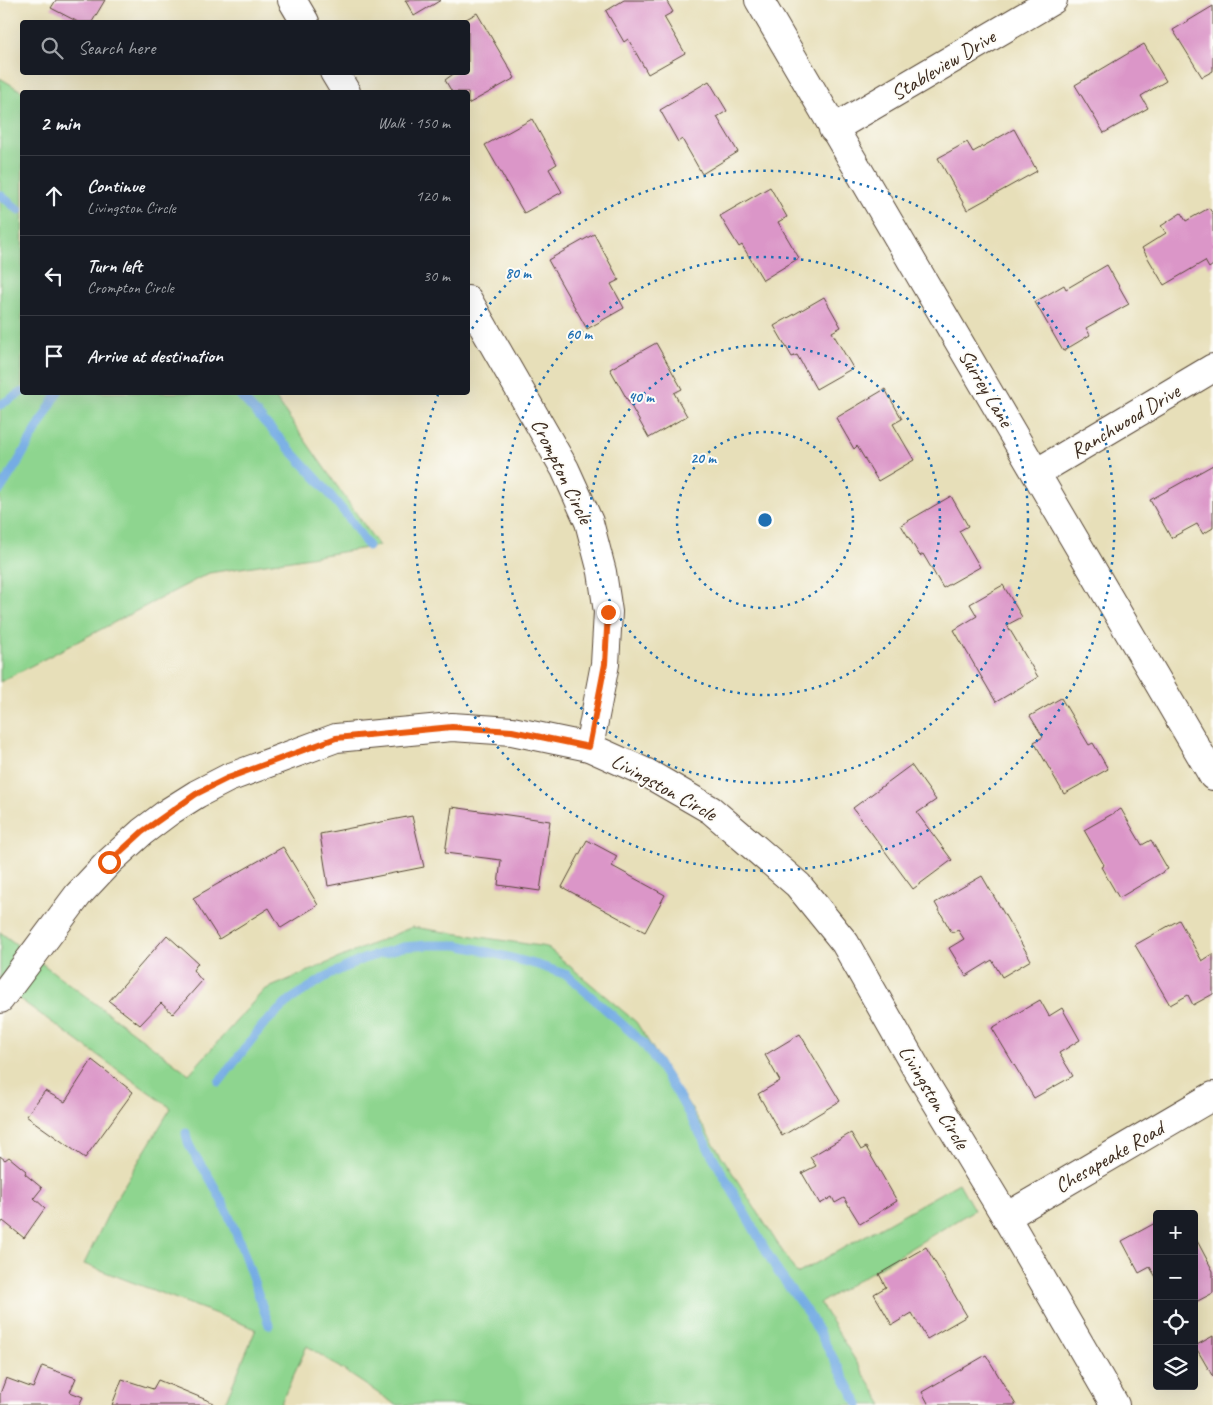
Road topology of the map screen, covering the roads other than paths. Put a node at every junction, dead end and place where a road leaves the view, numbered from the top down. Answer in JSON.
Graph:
{"nodes":[{"id":1,"x":292,"y":0,"type":"edge"},
{"id":2,"x":758,"y":0,"type":"edge"},
{"id":3,"x":1053,"y":0,"type":"edge"},
{"id":4,"x":304,"y":20,"type":"edge"},
{"id":5,"x":336,"y":75,"type":"edge"},
{"id":6,"x":345,"y":90,"type":"edge"},
{"id":7,"x":833,"y":129,"type":"junction"},
{"id":8,"x":470,"y":303,"type":"edge"},
{"id":9,"x":1213,"y":368,"type":"edge"},
{"id":10,"x":1036,"y":473,"type":"junction"},
{"id":11,"x":589,"y":747,"type":"junction"},
{"id":12,"x":1213,"y":776,"type":"edge"},
{"id":13,"x":0,"y":999,"type":"edge"},
{"id":14,"x":1213,"y":1096,"type":"edge"},
{"id":15,"x":1006,"y":1217,"type":"junction"},
{"id":16,"x":1115,"y":1405,"type":"edge"}],
"edges":[{"from":1,"to":4,"type":"street"},
{"from":2,"to":7,"type":"street","name":"Surrey Lane"},
{"from":3,"to":7,"type":"street","name":"Stableview Drive"},
{"from":5,"to":6,"type":"street"},
{"from":7,"to":10,"type":"street","name":"Surrey Lane"},
{"from":8,"to":11,"type":"street","name":"Crompton Circle"},
{"from":9,"to":10,"type":"street","name":"Ranchwood Drive"},
{"from":10,"to":12,"type":"street","name":"Surrey Lane"},
{"from":11,"to":13,"type":"street","name":"Livingston Circle"},
{"from":11,"to":15,"type":"street","name":"Livingston Circle"},
{"from":14,"to":15,"type":"street","name":"Chesapeake Road"},
{"from":15,"to":16,"type":"street","name":"Livingston Circle"}]}
